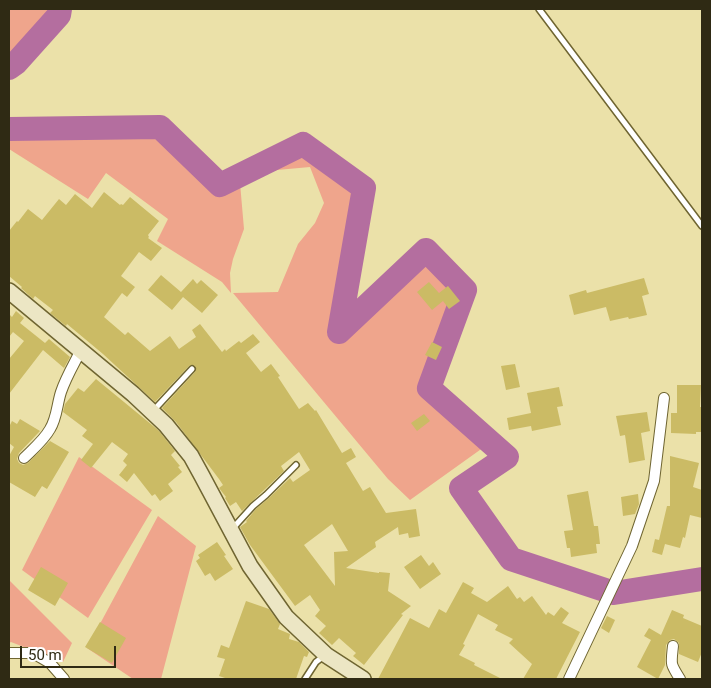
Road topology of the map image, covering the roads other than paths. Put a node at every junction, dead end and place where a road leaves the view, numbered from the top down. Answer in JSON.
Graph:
{"nodes":[{"id":1,"x":539,"y":9,"type":"edge"},
{"id":2,"x":702,"y":226,"type":"edge"},
{"id":3,"x":9,"y":291,"type":"edge"},
{"id":4,"x":81,"y":350,"type":"junction"},
{"id":5,"x":192,"y":370,"type":"dead end"},
{"id":6,"x":664,"y":398,"type":"dead end"},
{"id":7,"x":152,"y":412,"type":"junction"},
{"id":8,"x":24,"y":458,"type":"dead end"},
{"id":9,"x":296,"y":465,"type":"dead end"},
{"id":10,"x":231,"y":530,"type":"junction"},
{"id":11,"x":673,"y":646,"type":"dead end"},
{"id":12,"x":9,"y":653,"type":"edge"},
{"id":13,"x":326,"y":655,"type":"junction"},
{"id":14,"x":64,"y":679,"type":"edge"},
{"id":15,"x":305,"y":679,"type":"edge"},
{"id":16,"x":363,"y":679,"type":"edge"},
{"id":17,"x":570,"y":679,"type":"edge"},
{"id":18,"x":680,"y":679,"type":"edge"}],
"edges":[{"from":1,"to":2,"type":"lane"},
{"from":3,"to":4,"type":"street"},
{"from":4,"to":7,"type":"street"},
{"from":4,"to":8,"type":"street"},
{"from":5,"to":7,"type":"lane"},
{"from":6,"to":17,"type":"street"},
{"from":7,"to":10,"type":"street"},
{"from":9,"to":10,"type":"lane"},
{"from":10,"to":13,"type":"street"},
{"from":11,"to":18,"type":"street"},
{"from":12,"to":14,"type":"street"},
{"from":13,"to":15,"type":"lane"},
{"from":13,"to":16,"type":"street"}]}
